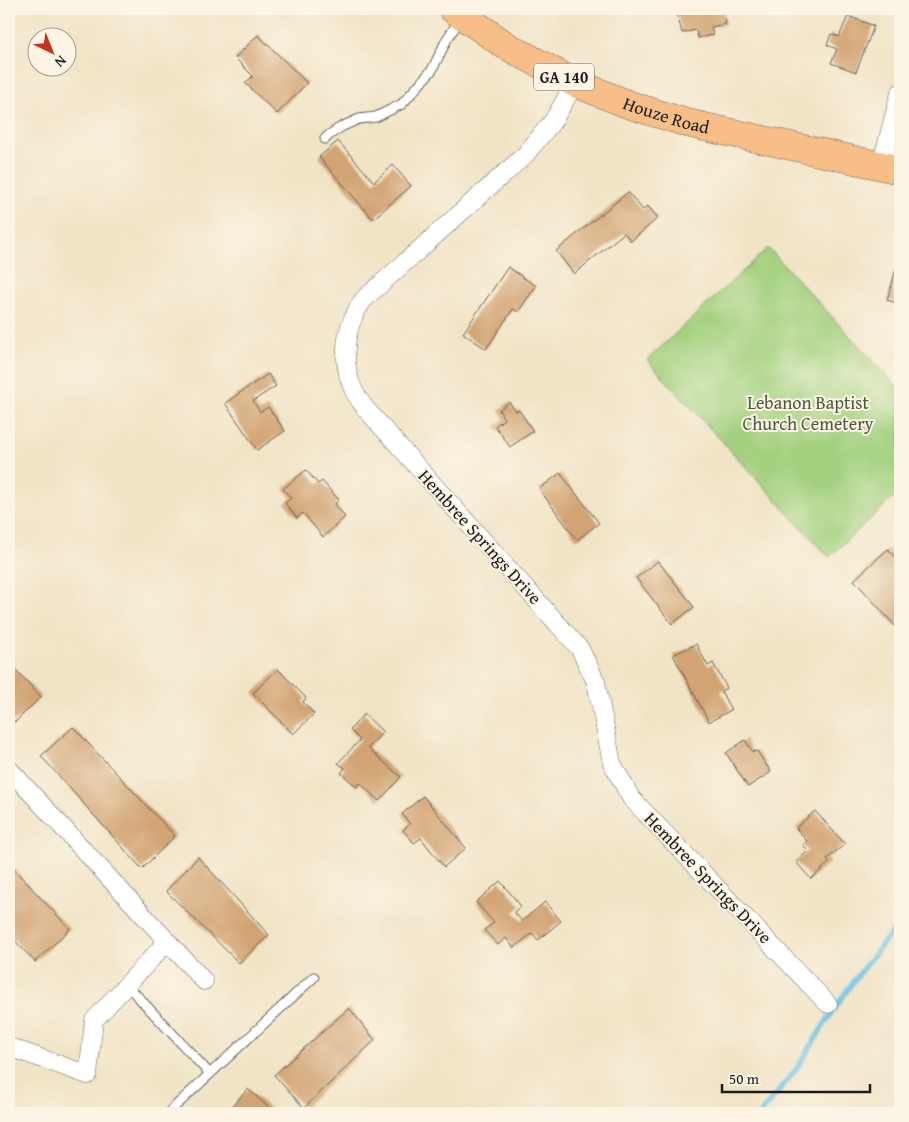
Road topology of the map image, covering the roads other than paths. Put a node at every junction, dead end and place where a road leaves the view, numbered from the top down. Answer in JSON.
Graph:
{"nodes":[{"id":1,"x":458,"y":12,"type":"edge"},
{"id":2,"x":574,"y":83,"type":"junction"},
{"id":3,"x":900,"y":94,"type":"edge"},
{"id":4,"x":325,"y":139,"type":"dead end"},
{"id":5,"x":891,"y":168,"type":"edge"},
{"id":6,"x":9,"y":769,"type":"edge"},
{"id":7,"x":167,"y":942,"type":"junction"},
{"id":8,"x":314,"y":977,"type":"dead end"},
{"id":9,"x":204,"y":981,"type":"dead end"},
{"id":10,"x":127,"y":985,"type":"junction"},
{"id":11,"x":828,"y":1004,"type":"dead end"},
{"id":12,"x":9,"y":1047,"type":"edge"},
{"id":13,"x":210,"y":1074,"type":"junction"},
{"id":14,"x":168,"y":1113,"type":"edge"}],
"edges":[{"from":1,"to":2,"type":"main road","name":"Houze Road","number":"GA 140"},
{"from":1,"to":4,"type":"lane"},
{"from":2,"to":5,"type":"main road","name":"Houze Road","number":"GA 140"},
{"from":2,"to":11,"type":"street","name":"Hembree Springs Drive"},
{"from":3,"to":5,"type":"street"},
{"from":6,"to":7,"type":"street"},
{"from":7,"to":9,"type":"street"},
{"from":7,"to":10,"type":"street"},
{"from":8,"to":13,"type":"lane"},
{"from":10,"to":12,"type":"street"},
{"from":10,"to":13,"type":"lane"},
{"from":13,"to":14,"type":"lane"}]}
